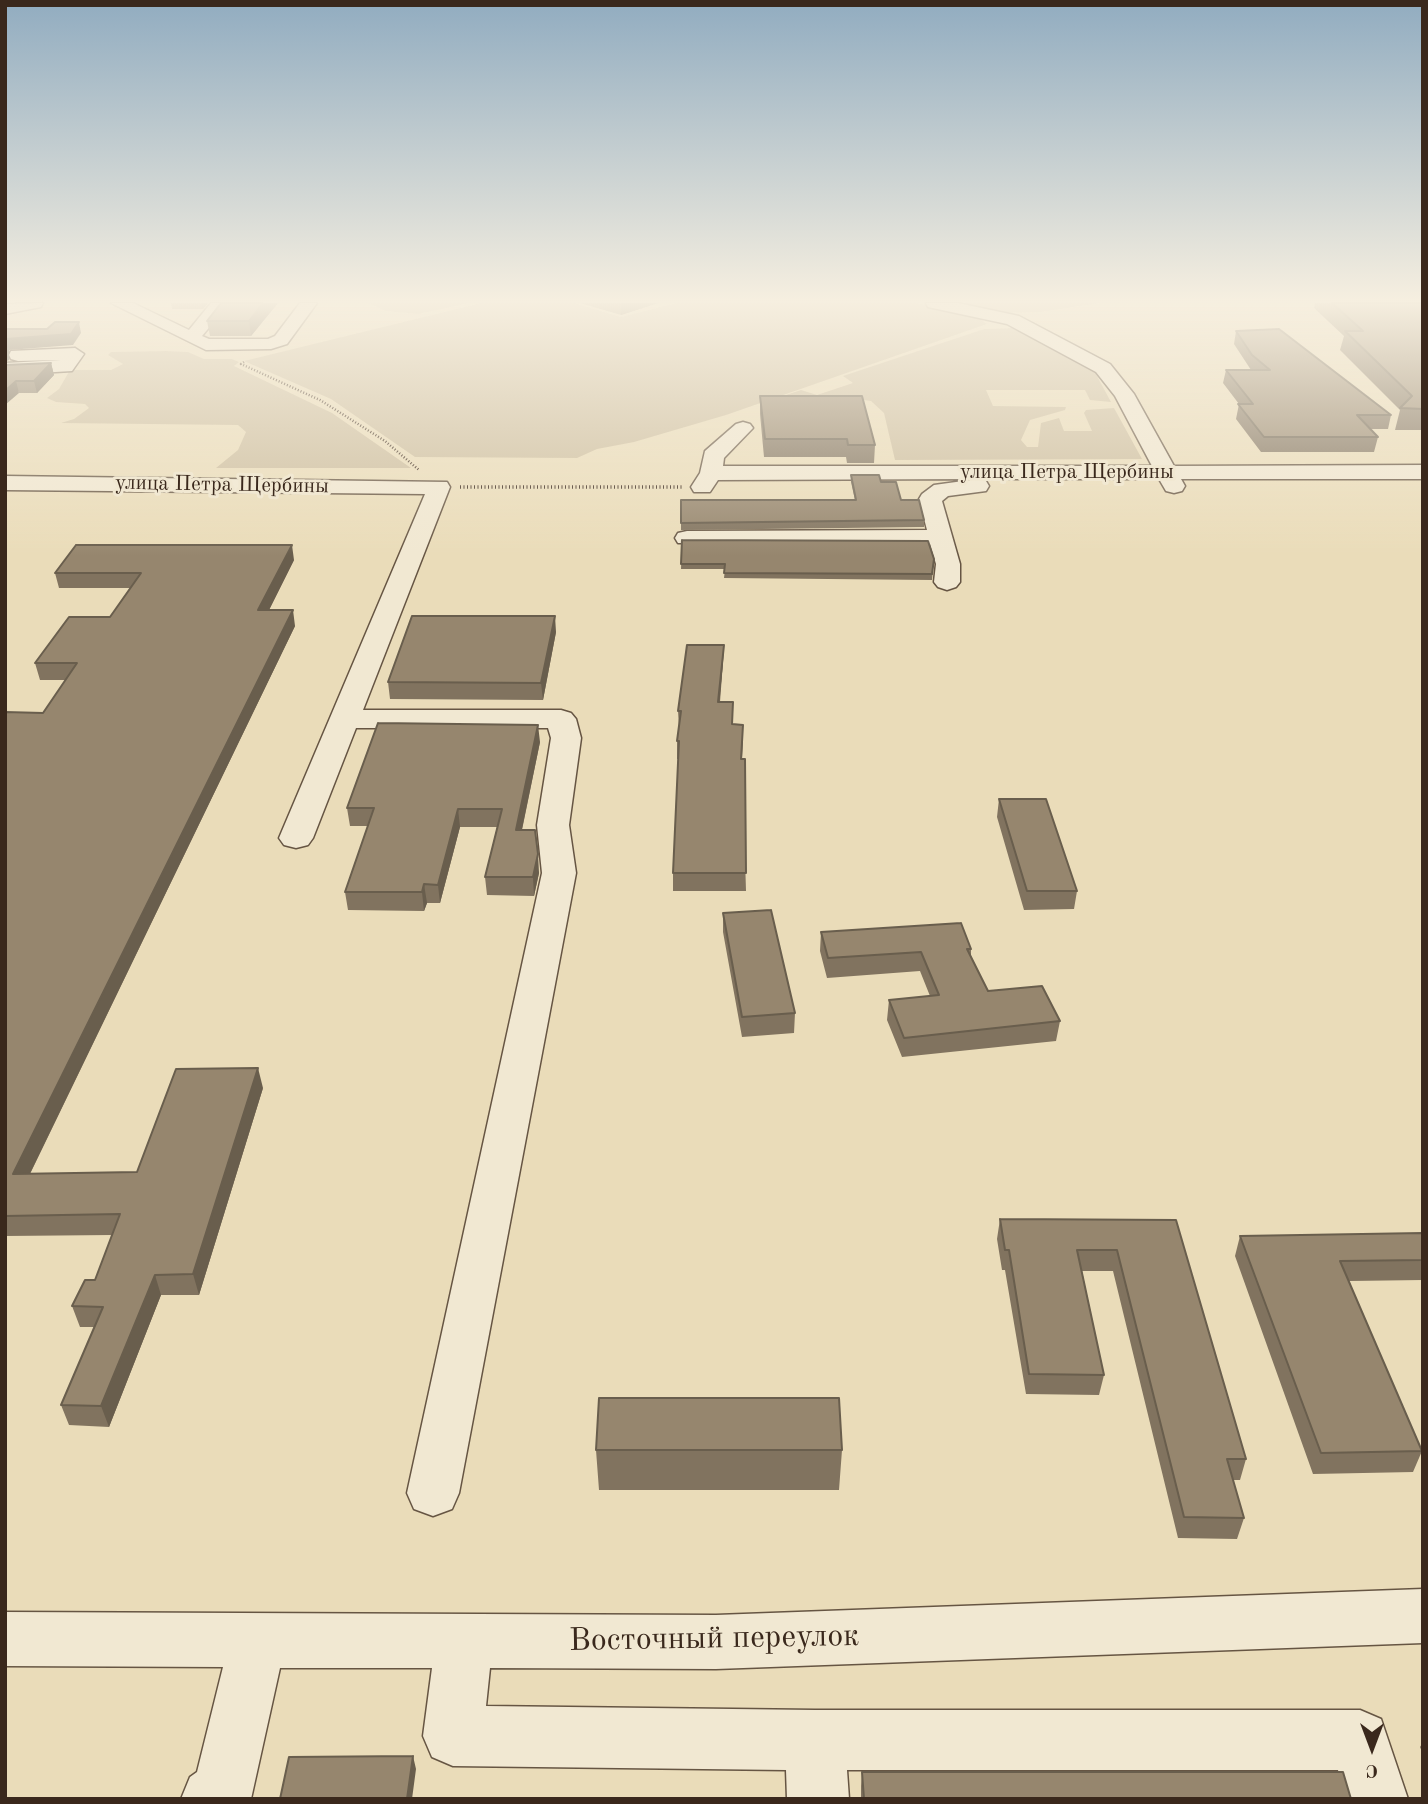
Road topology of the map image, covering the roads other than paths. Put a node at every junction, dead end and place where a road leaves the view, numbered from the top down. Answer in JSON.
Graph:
{"nodes":[{"id":1,"x":1118,"y":387,"type":"edge"},
{"id":2,"x":743,"y":428,"type":"dead end"},
{"id":3,"x":1423,"y":472,"type":"edge"},
{"id":4,"x":1170,"y":479,"type":"junction"},
{"id":5,"x":5,"y":483,"type":"edge"},
{"id":6,"x":1423,"y":487,"type":"edge"},
{"id":7,"x":907,"y":514,"type":"edge"},
{"id":8,"x":800,"y":515,"type":"edge"},
{"id":9,"x":940,"y":536,"type":"junction"},
{"id":10,"x":733,"y":556,"type":"edge"},
{"id":11,"x":947,"y":582,"type":"dead end"},
{"id":12,"x":344,"y":719,"type":"junction"},
{"id":13,"x":296,"y":838,"type":"dead end"},
{"id":14,"x":433,"y":1493,"type":"dead end"},
{"id":15,"x":1423,"y":1616,"type":"edge"},
{"id":16,"x":5,"y":1639,"type":"edge"},
{"id":17,"x":258,"y":1639,"type":"junction"},
{"id":18,"x":464,"y":1641,"type":"junction"},
{"id":19,"x":815,"y":1740,"type":"junction"},
{"id":20,"x":212,"y":1799,"type":"edge"},
{"id":21,"x":818,"y":1799,"type":"edge"},
{"id":22,"x":1377,"y":1799,"type":"edge"}],
"edges":[{"from":1,"to":4,"type":"street"},
{"from":2,"to":4,"type":"street","name":"улица Петра Щербины"},
{"from":3,"to":4,"type":"street","name":"улица Петра Щербины"},
{"from":4,"to":6,"type":"street"},
{"from":4,"to":9,"type":"street"},
{"from":5,"to":12,"type":"street","name":"улица Петра Щербины"},
{"from":7,"to":9,"type":"street"},
{"from":8,"to":9,"type":"street"},
{"from":9,"to":10,"type":"street"},
{"from":9,"to":11,"type":"street"},
{"from":12,"to":13,"type":"street"},
{"from":12,"to":14,"type":"street"},
{"from":15,"to":18,"type":"street","name":"Восточный переулок"},
{"from":16,"to":17,"type":"street","name":"Восточный переулок"},
{"from":17,"to":18,"type":"street","name":"Восточный переулок"},
{"from":17,"to":20,"type":"street"},
{"from":18,"to":19,"type":"street"},
{"from":19,"to":21,"type":"street"},
{"from":19,"to":22,"type":"street"}]}
